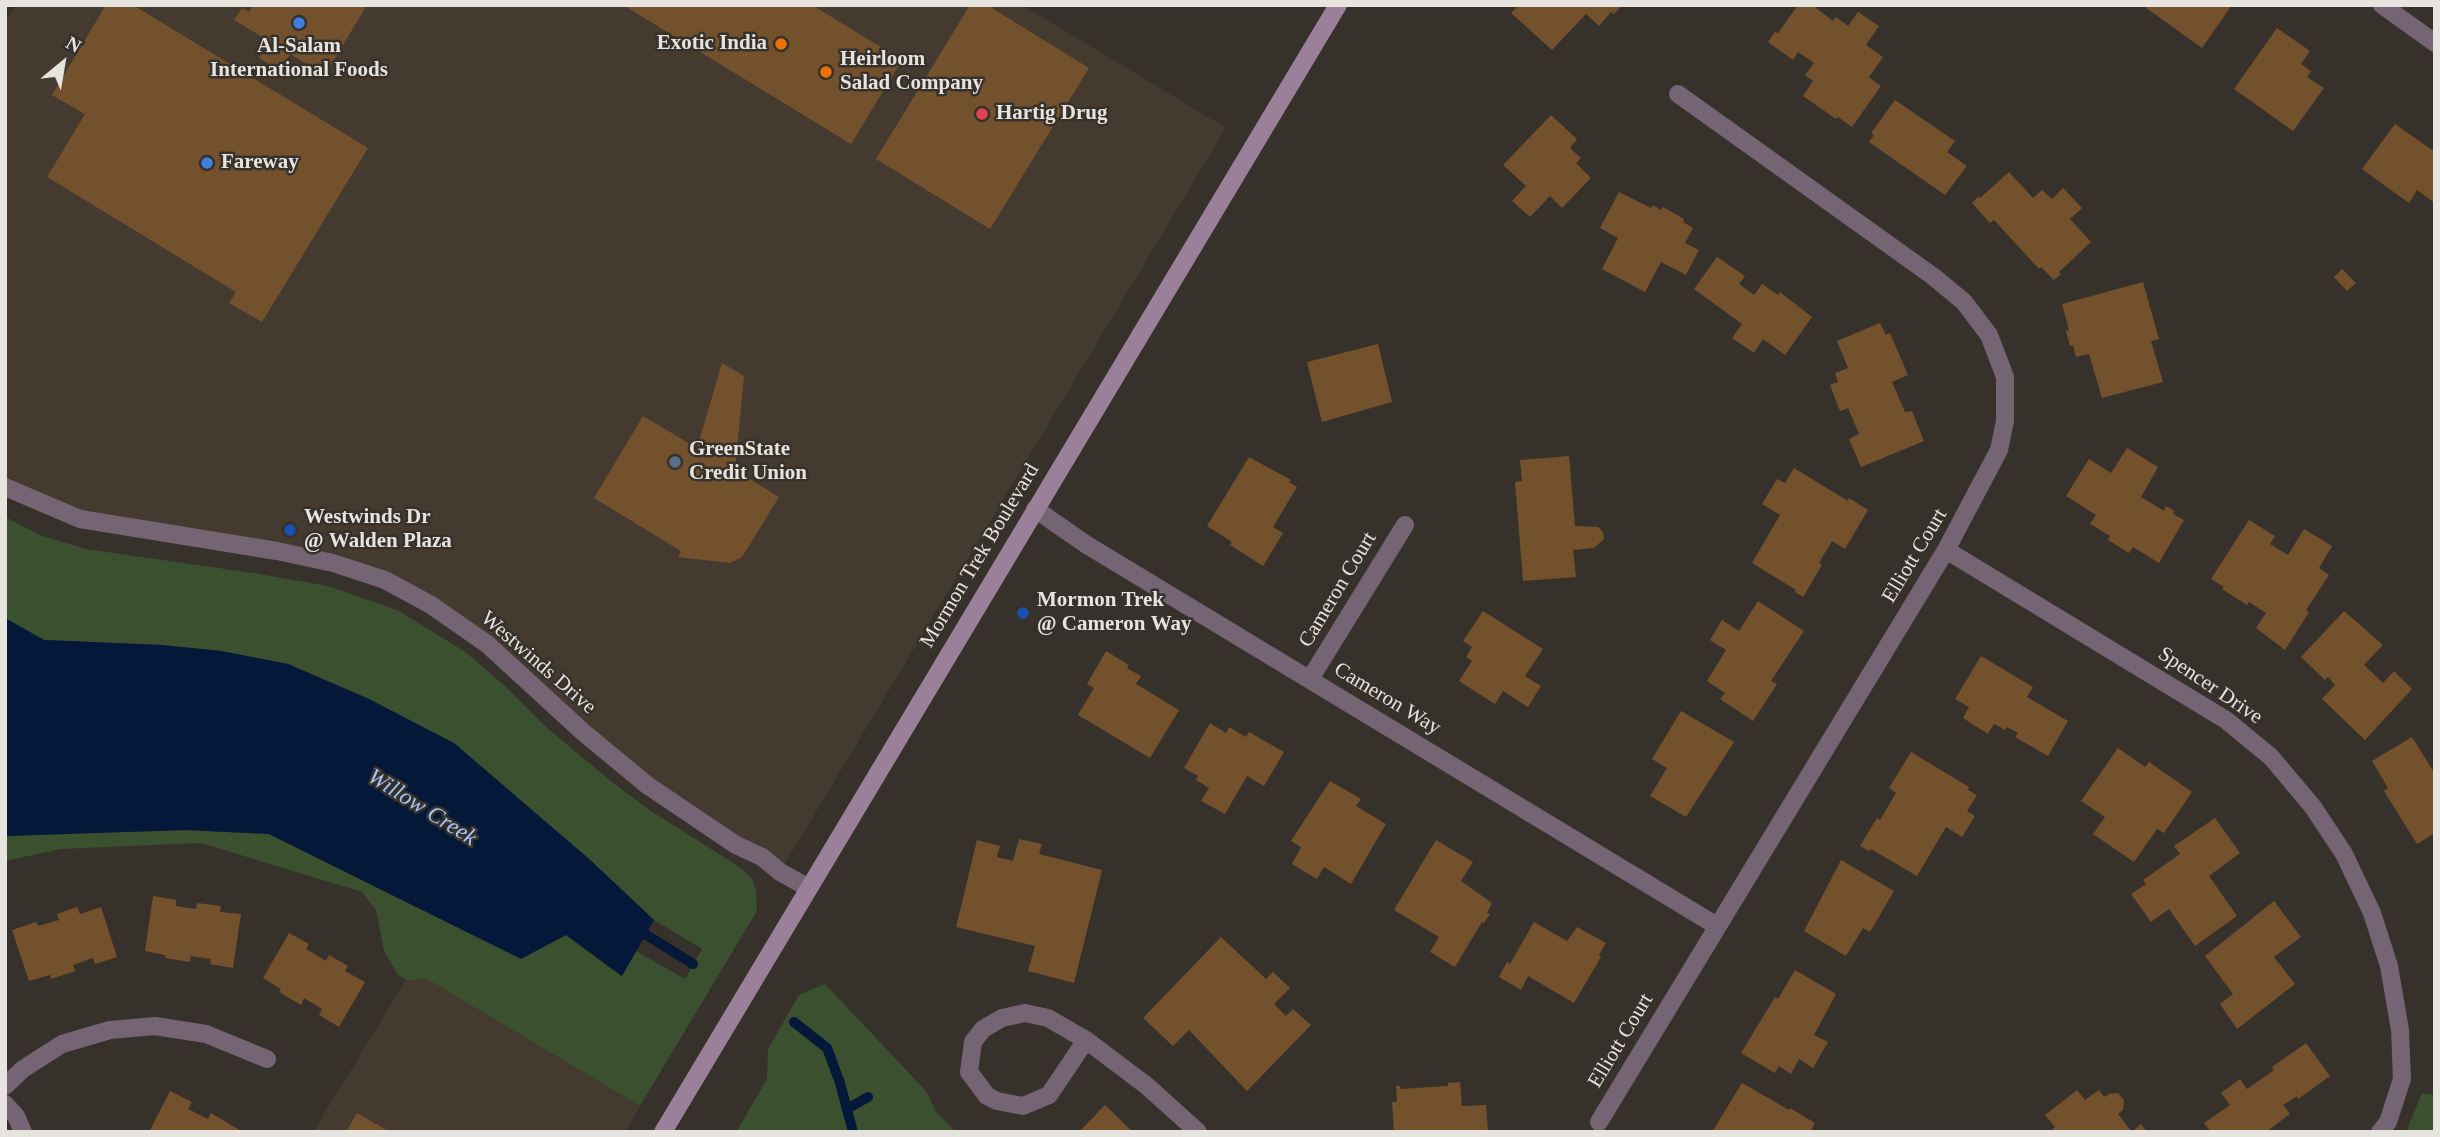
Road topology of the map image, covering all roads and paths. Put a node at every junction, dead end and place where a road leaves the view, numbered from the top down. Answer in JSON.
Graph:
{"nodes":[{"id":1,"x":1338,"y":5,"type":"edge"},
{"id":2,"x":2382,"y":5,"type":"edge"},
{"id":3,"x":2435,"y":43,"type":"edge"},
{"id":4,"x":1678,"y":94,"type":"dead end"},
{"id":5,"x":5,"y":486,"type":"edge"},
{"id":6,"x":1035,"y":509,"type":"junction"},
{"id":7,"x":1405,"y":525,"type":"dead end"},
{"id":8,"x":1946,"y":550,"type":"junction"},
{"id":9,"x":1310,"y":679,"type":"junction"},
{"id":10,"x":809,"y":888,"type":"junction"},
{"id":11,"x":1717,"y":926,"type":"junction"},
{"id":12,"x":1086,"y":1040,"type":"junction"},
{"id":13,"x":267,"y":1059,"type":"dead end"},
{"id":14,"x":5,"y":1086,"type":"edge"},
{"id":15,"x":5,"y":1104,"type":"edge"},
{"id":16,"x":1599,"y":1122,"type":"dead end"},
{"id":17,"x":23,"y":1132,"type":"edge"},
{"id":18,"x":663,"y":1132,"type":"edge"},
{"id":19,"x":1198,"y":1132,"type":"edge"},
{"id":20,"x":2380,"y":1132,"type":"edge"}],
"edges":[{"from":1,"to":6,"type":"main road","name":"Mormon Trek Boulevard"},
{"from":2,"to":3,"type":"street"},
{"from":4,"to":8,"type":"street","name":"Elliott Court"},
{"from":5,"to":10,"type":"street","name":"Westwinds Drive"},
{"from":6,"to":9,"type":"street","name":"Cameron Way"},
{"from":6,"to":10,"type":"main road","name":"Mormon Trek Boulevard"},
{"from":7,"to":9,"type":"street","name":"Cameron Court"},
{"from":8,"to":11,"type":"street","name":"Elliott Court"},
{"from":8,"to":20,"type":"street","name":"Spencer Drive"},
{"from":9,"to":11,"type":"street","name":"Cameron Way"},
{"from":10,"to":18,"type":"main road","name":"Mormon Trek Boulevard"},
{"from":11,"to":16,"type":"street","name":"Elliott Court"},
{"from":12,"to":12,"type":"street"},
{"from":12,"to":19,"type":"street"},
{"from":13,"to":14,"type":"street"},
{"from":15,"to":17,"type":"street"}]}
